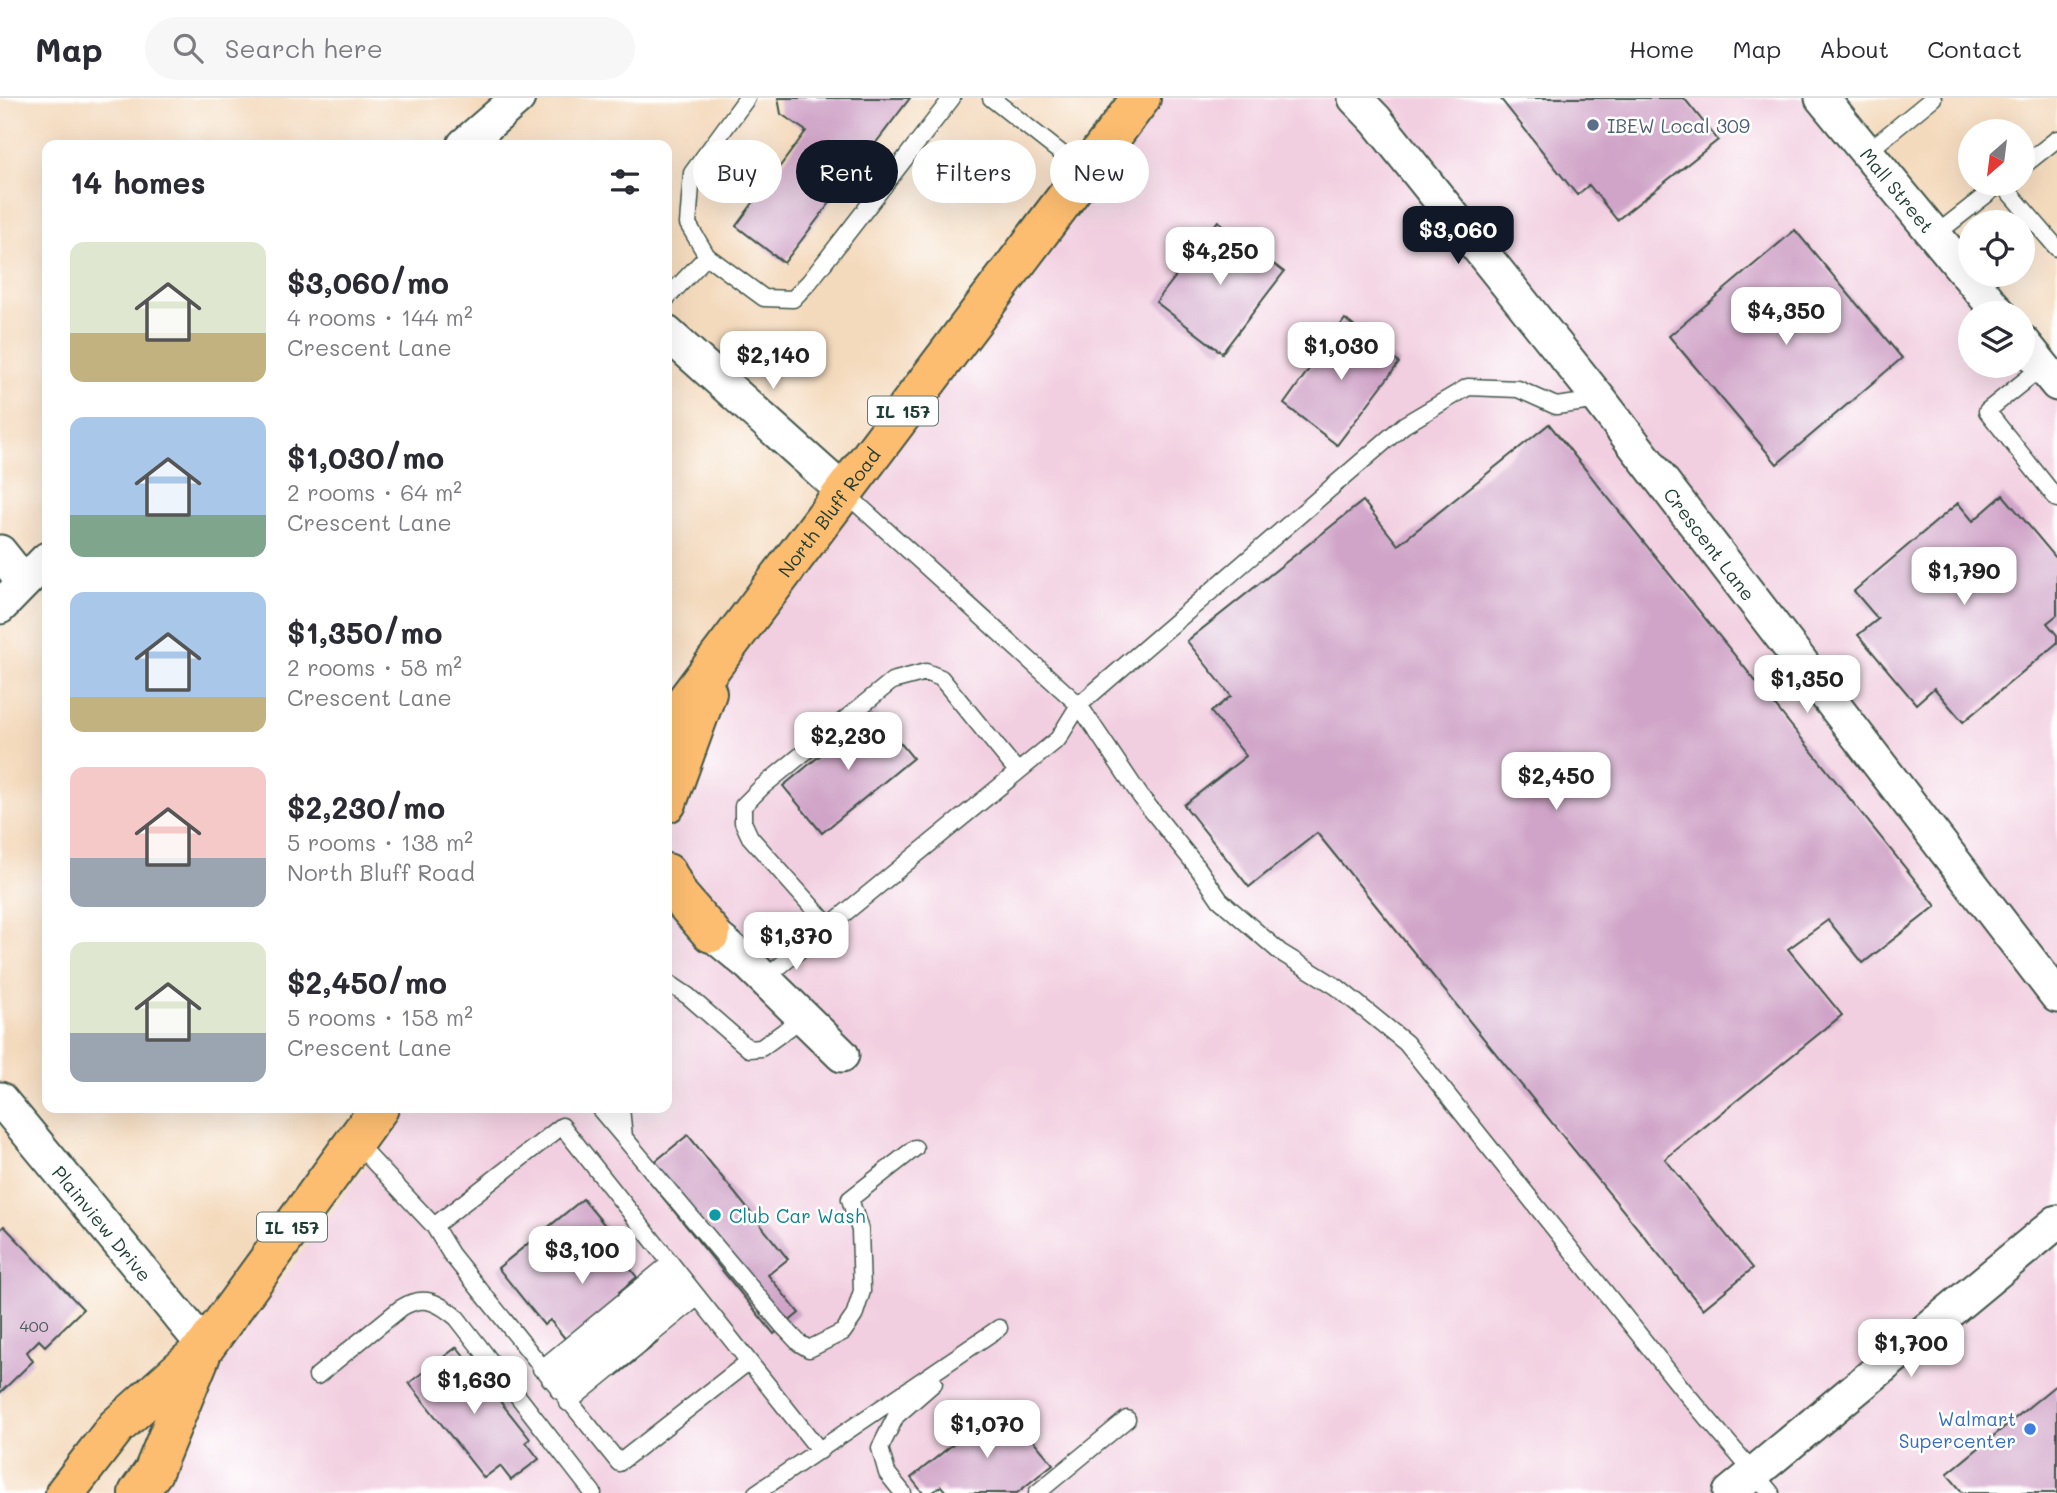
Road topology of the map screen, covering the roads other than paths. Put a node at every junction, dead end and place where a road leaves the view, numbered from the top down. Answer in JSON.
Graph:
{"nodes":[{"id":1,"x":518,"y":98,"type":"edge"},
{"id":2,"x":747,"y":98,"type":"edge"},
{"id":3,"x":952,"y":98,"type":"edge"},
{"id":4,"x":991,"y":98,"type":"edge"},
{"id":5,"x":1141,"y":98,"type":"edge"},
{"id":6,"x":1354,"y":98,"type":"edge"},
{"id":7,"x":1822,"y":98,"type":"edge"},
{"id":8,"x":1934,"y":98,"type":"edge"},
{"id":9,"x":2057,"y":139,"type":"edge"},
{"id":10,"x":470,"y":140,"type":"edge"},
{"id":11,"x":1109,"y":140,"type":"edge"},
{"id":12,"x":1050,"y":144,"type":"edge"},
{"id":13,"x":1867,"y":152,"type":"junction"},
{"id":14,"x":2035,"y":156,"type":"edge"},
{"id":15,"x":1985,"y":196,"type":"edge"},
{"id":16,"x":2012,"y":196,"type":"edge"},
{"id":17,"x":1061,"y":203,"type":"edge"},
{"id":18,"x":1935,"y":235,"type":"junction"},
{"id":19,"x":2057,"y":248,"type":"edge"},
{"id":20,"x":708,"y":256,"type":"junction"},
{"id":21,"x":672,"y":293,"type":"edge"},
{"id":22,"x":1989,"y":301,"type":"edge"},
{"id":23,"x":672,"y":337,"type":"edge"},
{"id":24,"x":2041,"y":364,"type":"edge"},
{"id":25,"x":1600,"y":400,"type":"junction"},
{"id":26,"x":843,"y":491,"type":"junction"},
{"id":27,"x":2057,"y":499,"type":"edge"},
{"id":28,"x":0,"y":552,"type":"edge"},
{"id":29,"x":42,"y":564,"type":"edge"},
{"id":30,"x":24,"y":582,"type":"junction"},
{"id":31,"x":0,"y":607,"type":"edge"},
{"id":32,"x":721,"y":654,"type":"junction"},
{"id":33,"x":1079,"y":705,"type":"junction"},
{"id":34,"x":672,"y":719,"type":"edge"},
{"id":35,"x":1017,"y":771,"type":"junction"},
{"id":36,"x":672,"y":789,"type":"edge"},
{"id":37,"x":672,"y":883,"type":"edge"},
{"id":38,"x":672,"y":923,"type":"edge"},
{"id":39,"x":829,"y":926,"type":"junction"},
{"id":40,"x":711,"y":933,"type":"junction"},
{"id":41,"x":764,"y":979,"type":"junction"},
{"id":42,"x":672,"y":985,"type":"edge"},
{"id":43,"x":2057,"y":996,"type":"edge"},
{"id":44,"x":804,"y":1017,"type":"junction"},
{"id":45,"x":842,"y":1055,"type":"dead end"},
{"id":46,"x":0,"y":1099,"type":"edge"},
{"id":47,"x":376,"y":1113,"type":"edge"},
{"id":48,"x":401,"y":1113,"type":"edge"},
{"id":49,"x":603,"y":1113,"type":"edge"},
{"id":50,"x":622,"y":1113,"type":"edge"},
{"id":51,"x":624,"y":1137,"type":"junction"},
{"id":52,"x":915,"y":1148,"type":"dead end"},
{"id":53,"x":350,"y":1154,"type":"junction"},
{"id":54,"x":2057,"y":1222,"type":"edge"},
{"id":55,"x":434,"y":1226,"type":"junction"},
{"id":56,"x":684,"y":1280,"type":"junction"},
{"id":57,"x":999,"y":1328,"type":"dead end"},
{"id":58,"x":205,"y":1347,"type":"junction"},
{"id":59,"x":956,"y":1358,"type":"junction"},
{"id":60,"x":748,"y":1362,"type":"junction"},
{"id":61,"x":317,"y":1376,"type":"dead end"},
{"id":62,"x":555,"y":1386,"type":"junction"},
{"id":63,"x":1127,"y":1419,"type":"dead end"},
{"id":64,"x":820,"y":1451,"type":"junction"},
{"id":65,"x":1751,"y":1487,"type":"edge"},
{"id":66,"x":65,"y":1493,"type":"edge"},
{"id":67,"x":138,"y":1493,"type":"edge"},
{"id":68,"x":593,"y":1493,"type":"edge"},
{"id":69,"x":756,"y":1493,"type":"edge"},
{"id":70,"x":903,"y":1493,"type":"edge"},
{"id":71,"x":1037,"y":1493,"type":"edge"}],
"edges":[{"from":1,"to":10,"type":"street"},
{"from":2,"to":20,"type":"lane"},
{"from":3,"to":20,"type":"lane"},
{"from":4,"to":12,"type":"lane"},
{"from":5,"to":11,"type":"main road","name":"North Bluff Road","number":"IL 157"},
{"from":6,"to":25,"type":"street","name":"Crescent Lane"},
{"from":7,"to":13,"type":"street","name":"Mall Street"},
{"from":8,"to":13,"type":"lane"},
{"from":9,"to":14,"type":"lane"},
{"from":13,"to":18,"type":"street","name":"Mall Street"},
{"from":15,"to":18,"type":"lane"},
{"from":16,"to":19,"type":"lane"},
{"from":17,"to":26,"type":"main road","name":"North Bluff Road","number":"IL 157"},
{"from":18,"to":22,"type":"street","name":"Mall Street"},
{"from":20,"to":21,"type":"lane"},
{"from":23,"to":26,"type":"street"},
{"from":24,"to":27,"type":"lane"},
{"from":25,"to":33,"type":"lane"},
{"from":25,"to":43,"type":"street","name":"Crescent Lane"},
{"from":26,"to":32,"type":"main road","name":"North Bluff Road","number":"IL 157"},
{"from":26,"to":33,"type":"lane"},
{"from":28,"to":30,"type":"street"},
{"from":29,"to":30,"type":"street"},
{"from":30,"to":31,"type":"street"},
{"from":32,"to":34,"type":"main road","name":"North Bluff Road","number":"IL 157"},
{"from":32,"to":36,"type":"main road"},
{"from":33,"to":35,"type":"lane"},
{"from":33,"to":65,"type":"lane"},
{"from":35,"to":39,"type":"lane"},
{"from":35,"to":39,"type":"lane"},
{"from":37,"to":40,"type":"main road"},
{"from":38,"to":40,"type":"main road"},
{"from":39,"to":41,"type":"lane"},
{"from":40,"to":41,"type":"street"},
{"from":41,"to":44,"type":"street"},
{"from":42,"to":44,"type":"lane"},
{"from":44,"to":45,"type":"street"},
{"from":46,"to":58,"type":"street","name":"Plainview Drive"},
{"from":47,"to":53,"type":"main road","number":"IL 157"},
{"from":48,"to":53,"type":"main road"},
{"from":49,"to":51,"type":"lane"},
{"from":50,"to":51,"type":"lane"},
{"from":51,"to":52,"type":"lane"},
{"from":53,"to":55,"type":"lane"},
{"from":53,"to":58,"type":"main road","number":"IL 157"},
{"from":54,"to":65,"type":"street"},
{"from":55,"to":56,"type":"lane"},
{"from":55,"to":62,"type":"lane"},
{"from":56,"to":60,"type":"lane"},
{"from":56,"to":62,"type":"lane"},
{"from":56,"to":62,"type":"lane"},
{"from":57,"to":59,"type":"lane"},
{"from":58,"to":66,"type":"main road","number":"IL 157"},
{"from":58,"to":67,"type":"main road","number":"IL 157"},
{"from":59,"to":64,"type":"lane"},
{"from":59,"to":70,"type":"lane"},
{"from":60,"to":62,"type":"lane"},
{"from":60,"to":64,"type":"lane"},
{"from":61,"to":68,"type":"lane"},
{"from":63,"to":71,"type":"lane"},
{"from":64,"to":69,"type":"lane"}]}
